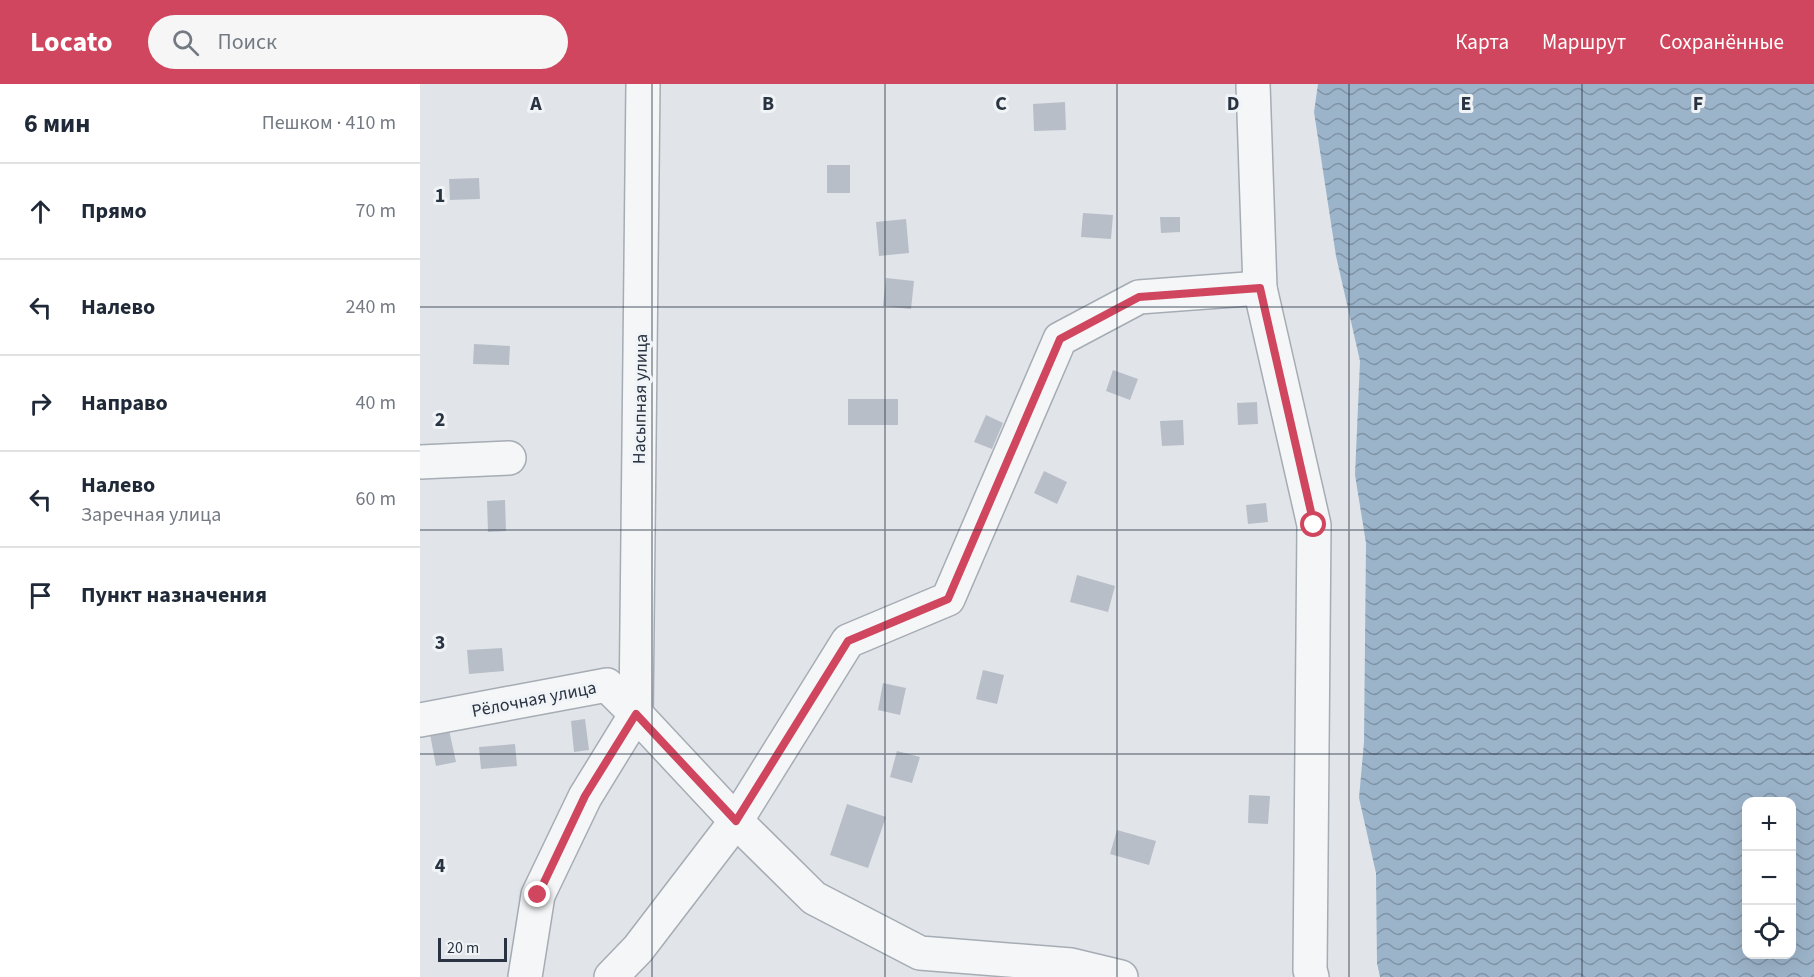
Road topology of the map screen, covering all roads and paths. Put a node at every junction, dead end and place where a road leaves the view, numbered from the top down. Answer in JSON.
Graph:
{"nodes":[{"id":1,"x":643,"y":84,"type":"edge"},
{"id":2,"x":1253,"y":84,"type":"edge"},
{"id":3,"x":1260,"y":288,"type":"junction"},
{"id":4,"x":509,"y":458,"type":"dead end"},
{"id":5,"x":420,"y":462,"type":"edge"},
{"id":6,"x":636,"y":714,"type":"junction"},
{"id":7,"x":420,"y":720,"type":"edge"},
{"id":8,"x":736,"y":821,"type":"junction"},
{"id":9,"x":987,"y":968,"type":"edge"},
{"id":10,"x":1304,"y":975,"type":"edge"},
{"id":11,"x":525,"y":977,"type":"edge"},
{"id":12,"x":611,"y":977,"type":"edge"},
{"id":13,"x":1121,"y":977,"type":"edge"}],
"edges":[{"from":1,"to":6,"type":"street","name":"Насыпная улица"},
{"from":2,"to":3,"type":"street"},
{"from":3,"to":8,"type":"street"},
{"from":3,"to":10,"type":"street"},
{"from":4,"to":5,"type":"street"},
{"from":6,"to":7,"type":"street","name":"Рёлочная улица"},
{"from":6,"to":8,"type":"street"},
{"from":6,"to":11,"type":"street"},
{"from":8,"to":9,"type":"street"},
{"from":8,"to":12,"type":"street"},
{"from":9,"to":13,"type":"street"}]}
